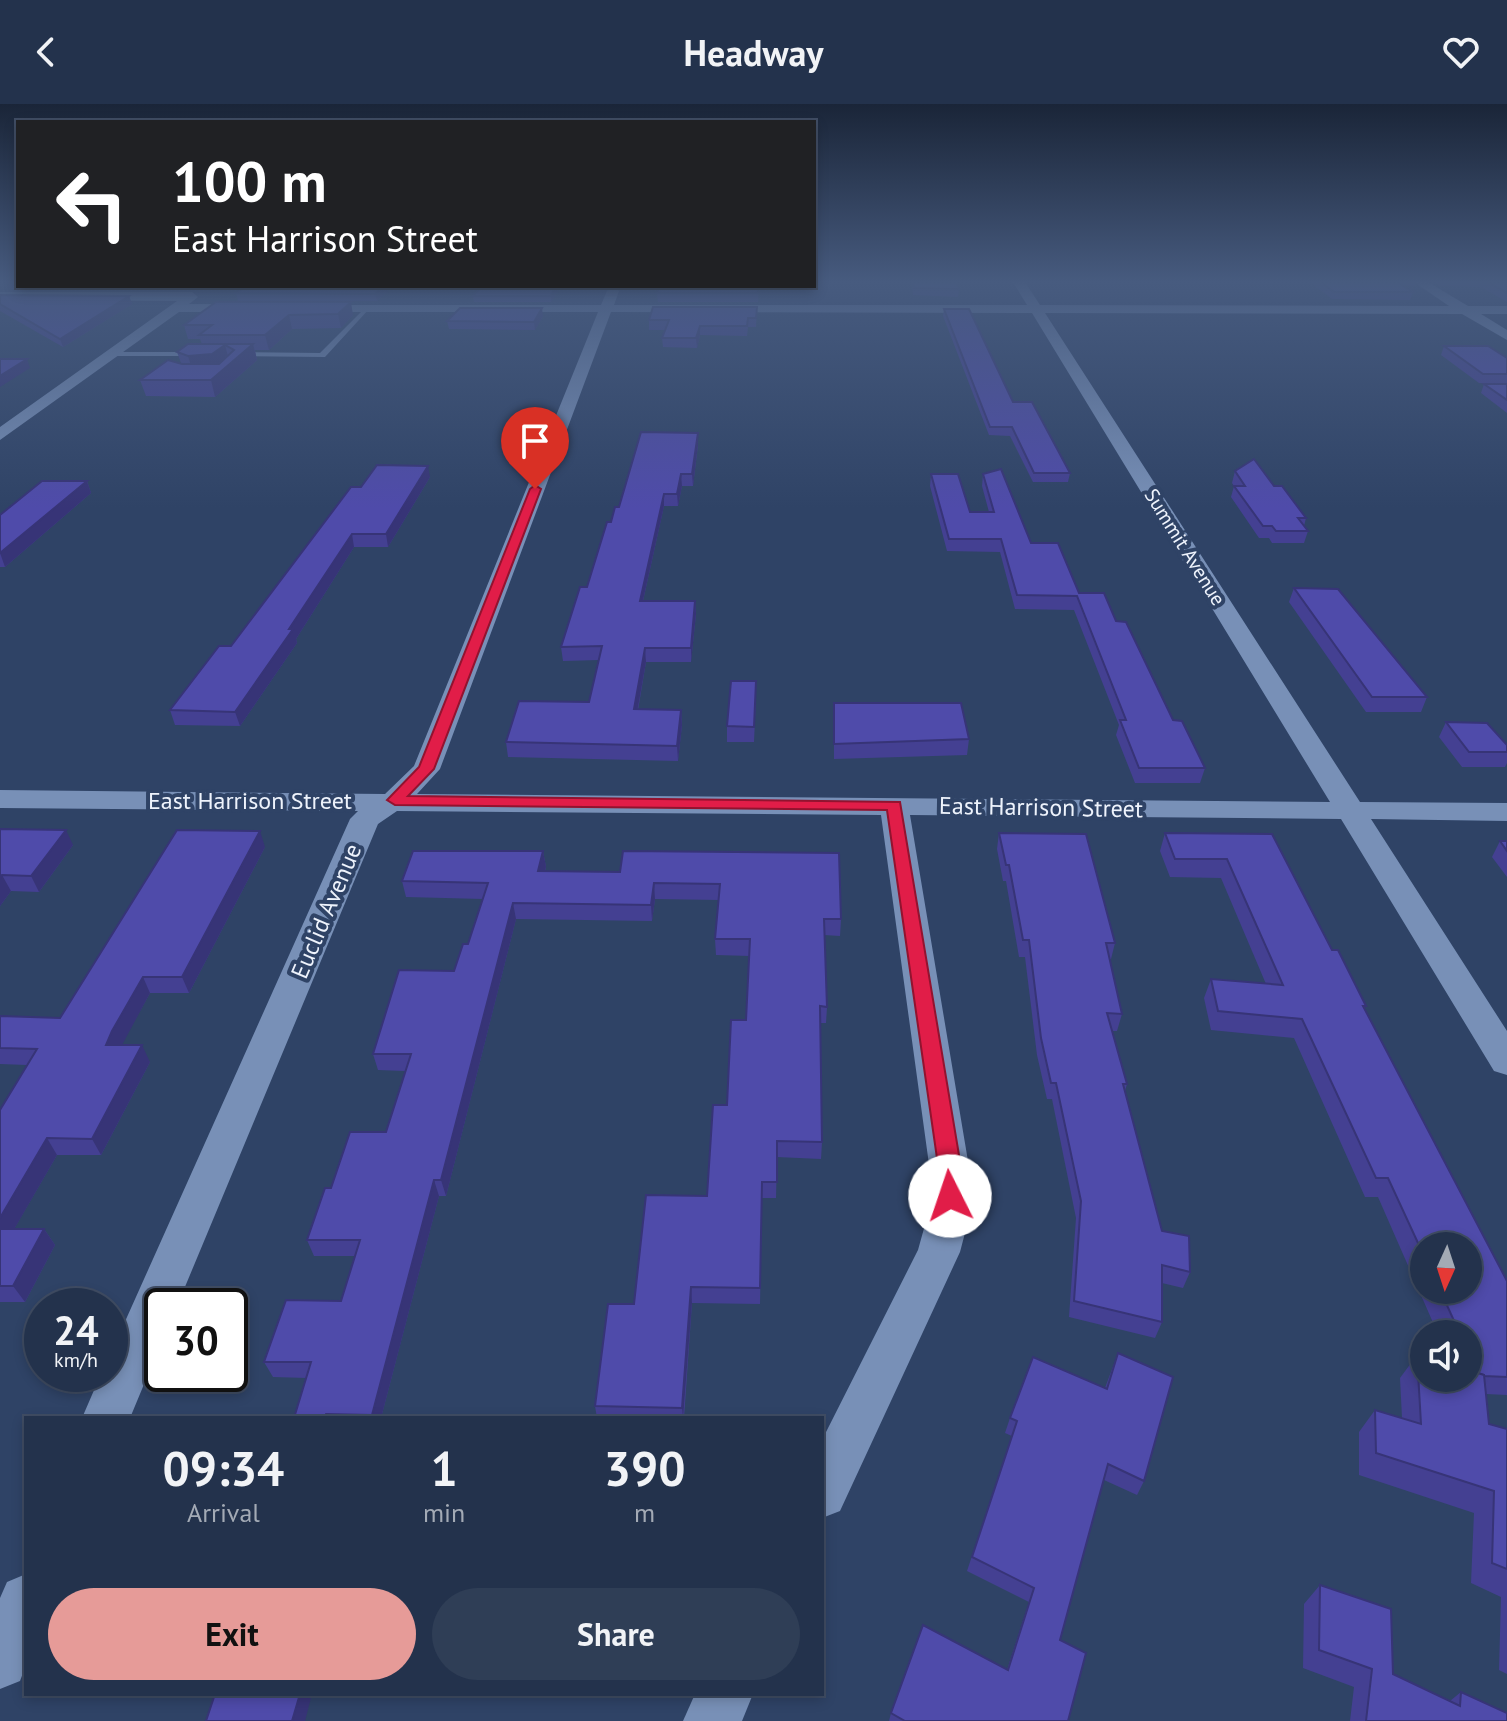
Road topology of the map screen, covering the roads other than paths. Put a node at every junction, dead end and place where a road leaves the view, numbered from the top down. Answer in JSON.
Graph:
{"nodes":[{"id":1,"x":143,"y":357,"type":"edge"},
{"id":2,"x":587,"y":357,"type":"edge"},
{"id":3,"x":1066,"y":357,"type":"edge"},
{"id":4,"x":117,"y":359,"type":"joint"},
{"id":5,"x":0,"y":435,"type":"edge"},
{"id":6,"x":0,"y":799,"type":"edge"},
{"id":7,"x":395,"y":800,"type":"junction"},
{"id":8,"x":894,"y":805,"type":"junction"},
{"id":9,"x":1352,"y":811,"type":"junction"},
{"id":10,"x":1507,"y":812,"type":"edge"},
{"id":11,"x":1507,"y":1061,"type":"edge"},
{"id":12,"x":107,"y":1416,"type":"edge"},
{"id":13,"x":824,"y":1489,"type":"edge"},
{"id":14,"x":24,"y":1606,"type":"edge"},
{"id":15,"x":0,"y":1661,"type":"edge"},
{"id":16,"x":724,"y":1696,"type":"edge"},
{"id":17,"x":712,"y":1721,"type":"edge"}],
"edges":[{"from":1,"to":4,"type":"lane"},
{"from":2,"to":7,"type":"street","name":"Euclid Avenue"},
{"from":3,"to":9,"type":"street","name":"Summit Avenue"},
{"from":4,"to":5,"type":"street"},
{"from":6,"to":7,"type":"street","name":"East Harrison Street"},
{"from":7,"to":8,"type":"street","name":"East Harrison Street"},
{"from":7,"to":12,"type":"street","name":"Euclid Avenue"},
{"from":8,"to":9,"type":"street","name":"East Harrison Street"},
{"from":8,"to":13,"type":"street"},
{"from":9,"to":10,"type":"street","name":"East Harrison Street"},
{"from":9,"to":11,"type":"street","name":"Summit Avenue"},
{"from":14,"to":15,"type":"street"},
{"from":16,"to":17,"type":"street"}]}
